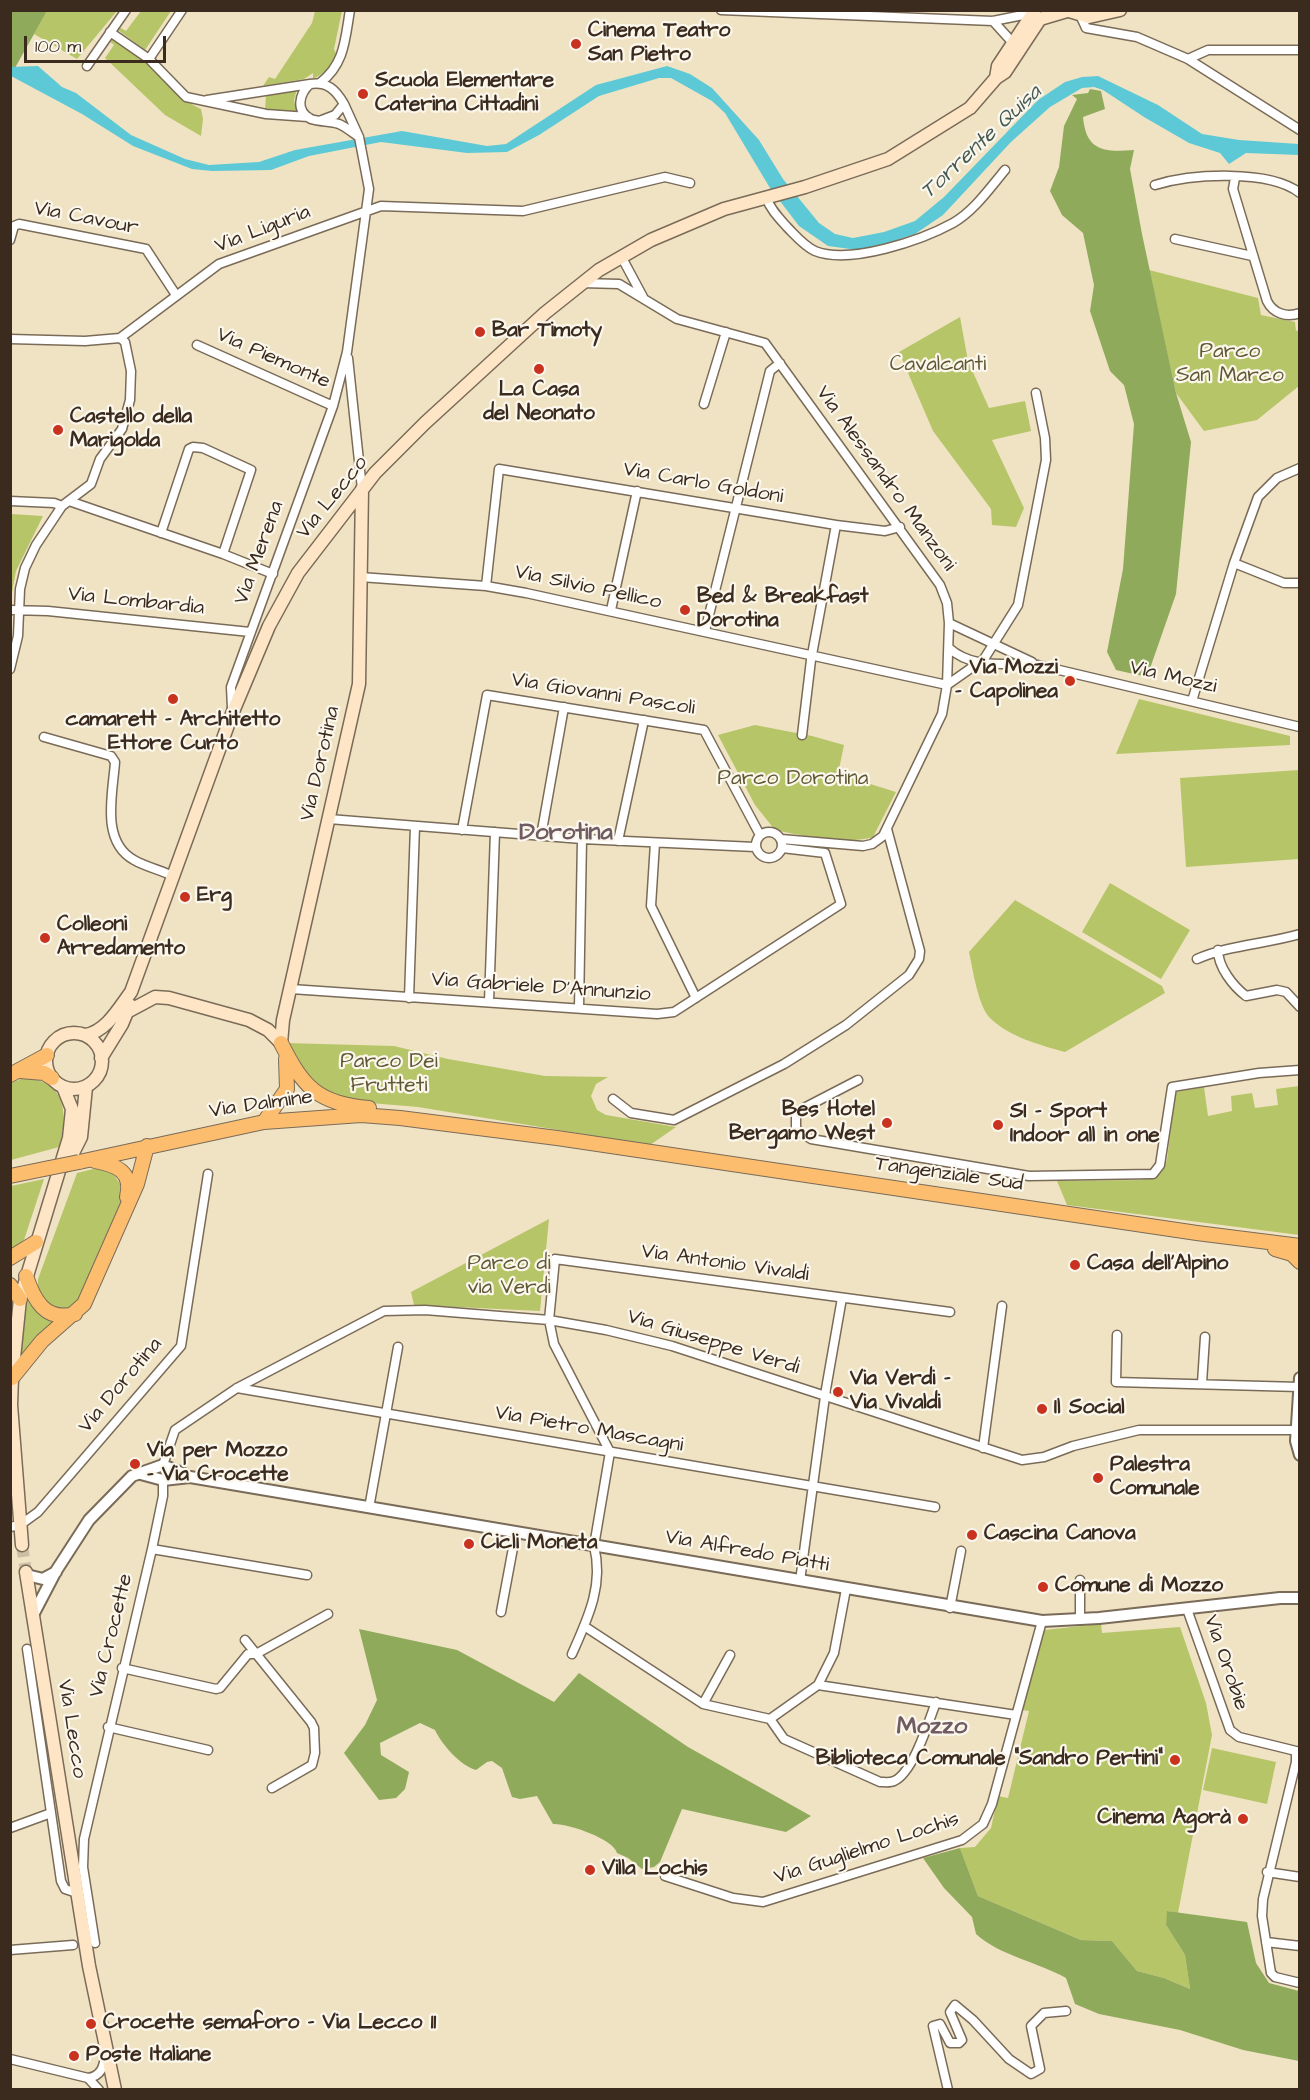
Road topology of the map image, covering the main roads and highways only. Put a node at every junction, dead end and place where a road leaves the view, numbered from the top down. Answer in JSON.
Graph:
{"nodes":[{"id":1,"x":1120,"y":10,"type":"edge"},
{"id":2,"x":1067,"y":11,"type":"edge"},
{"id":3,"x":1034,"y":12,"type":"edge"},
{"id":4,"x":996,"y":78,"type":"junction"},
{"id":5,"x":362,"y":489,"type":"junction"},
{"id":6,"x":131,"y":992,"type":"junction"},
{"id":7,"x":127,"y":1012,"type":"junction"},
{"id":8,"x":85,"y":1035,"type":"junction"},
{"id":9,"x":281,"y":1043,"type":"junction"},
{"id":10,"x":47,"y":1055,"type":"junction"},
{"id":11,"x":101,"y":1058,"type":"junction"},
{"id":12,"x":15,"y":1073,"type":"edge"},
{"id":13,"x":52,"y":1078,"type":"junction"},
{"id":14,"x":63,"y":1087,"type":"junction"},
{"id":15,"x":86,"y":1087,"type":"junction"},
{"id":16,"x":264,"y":1122,"type":"junction"},
{"id":17,"x":557,"y":1138,"type":"junction"},
{"id":18,"x":147,"y":1146,"type":"junction"},
{"id":19,"x":83,"y":1161,"type":"junction"},
{"id":20,"x":10,"y":1176,"type":"edge"},
{"id":21,"x":52,"y":1196,"type":"junction"},
{"id":22,"x":123,"y":1215,"type":"junction"},
{"id":23,"x":1197,"y":1233,"type":"junction"},
{"id":24,"x":36,"y":1242,"type":"junction"},
{"id":25,"x":1299,"y":1244,"type":"edge"},
{"id":26,"x":10,"y":1258,"type":"edge"},
{"id":27,"x":1299,"y":1262,"type":"edge"},
{"id":28,"x":26,"y":1276,"type":"junction"},
{"id":29,"x":10,"y":1285,"type":"edge"},
{"id":30,"x":20,"y":1299,"type":"junction"},
{"id":31,"x":75,"y":1314,"type":"junction"},
{"id":32,"x":12,"y":1378,"type":"edge"},
{"id":33,"x":15,"y":1526,"type":"edge"},
{"id":34,"x":22,"y":1545,"type":"tunnel mouth"},
{"id":35,"x":26,"y":1573,"type":"tunnel mouth"},
{"id":36,"x":89,"y":1966,"type":"junction"},
{"id":37,"x":115,"y":2090,"type":"edge"},
{"id":38,"x":123,"y":2090,"type":"edge"}],
"edges":[{"from":1,"to":2,"type":"main road"},
{"from":2,"to":4,"type":"main road","name":"Via Lecco"},
{"from":3,"to":4,"type":"main road"},
{"from":4,"to":5,"type":"main road","name":"Via Lecco"},
{"from":5,"to":6,"type":"main road","name":"Via Lecco"},
{"from":5,"to":9,"type":"main road","name":"Via Dorotina"},
{"from":6,"to":7,"type":"main road","name":"Via Lecco"},
{"from":6,"to":8,"type":"main road","name":"Via Lecco"},
{"from":7,"to":9,"type":"main road"},
{"from":7,"to":11,"type":"main road","name":"Via Lecco"},
{"from":8,"to":10,"type":"main road"},
{"from":8,"to":11,"type":"main road"},
{"from":9,"to":16,"type":"highway"},
{"from":9,"to":17,"type":"highway"},
{"from":10,"to":12,"type":"highway"},
{"from":10,"to":13,"type":"main road"},
{"from":11,"to":15,"type":"main road"},
{"from":12,"to":13,"type":"highway"},
{"from":13,"to":14,"type":"main road"},
{"from":14,"to":15,"type":"main road"},
{"from":14,"to":21,"type":"main road"},
{"from":15,"to":21,"type":"main road"},
{"from":16,"to":17,"type":"highway","name":"Via Dalmine"},
{"from":16,"to":18,"type":"highway","name":"Via Dalmine"},
{"from":17,"to":23,"type":"highway","name":"Tangenziale Sud"},
{"from":18,"to":19,"type":"highway","name":"Via Dalmine"},
{"from":18,"to":22,"type":"highway"},
{"from":19,"to":20,"type":"highway","name":"Via Dalmine","bridge":true},
{"from":19,"to":22,"type":"highway"},
{"from":21,"to":24,"type":"main road"},
{"from":22,"to":31,"type":"highway"},
{"from":23,"to":25,"type":"highway","name":"Tangenziale Sud"},
{"from":23,"to":27,"type":"highway"},
{"from":24,"to":26,"type":"highway"},
{"from":24,"to":28,"type":"main road"},
{"from":28,"to":30,"type":"main road"},
{"from":28,"to":31,"type":"highway"},
{"from":29,"to":30,"type":"highway"},
{"from":30,"to":32,"type":"main road"},
{"from":31,"to":32,"type":"highway"},
{"from":32,"to":33,"type":"main road"},
{"from":33,"to":34,"type":"main road"},
{"from":35,"to":36,"type":"main road","name":"Via Lecco"},
{"from":36,"to":37,"type":"main road","name":"Via Lecco"},
{"from":36,"to":38,"type":"main road","name":"Via Lecco"}]}
